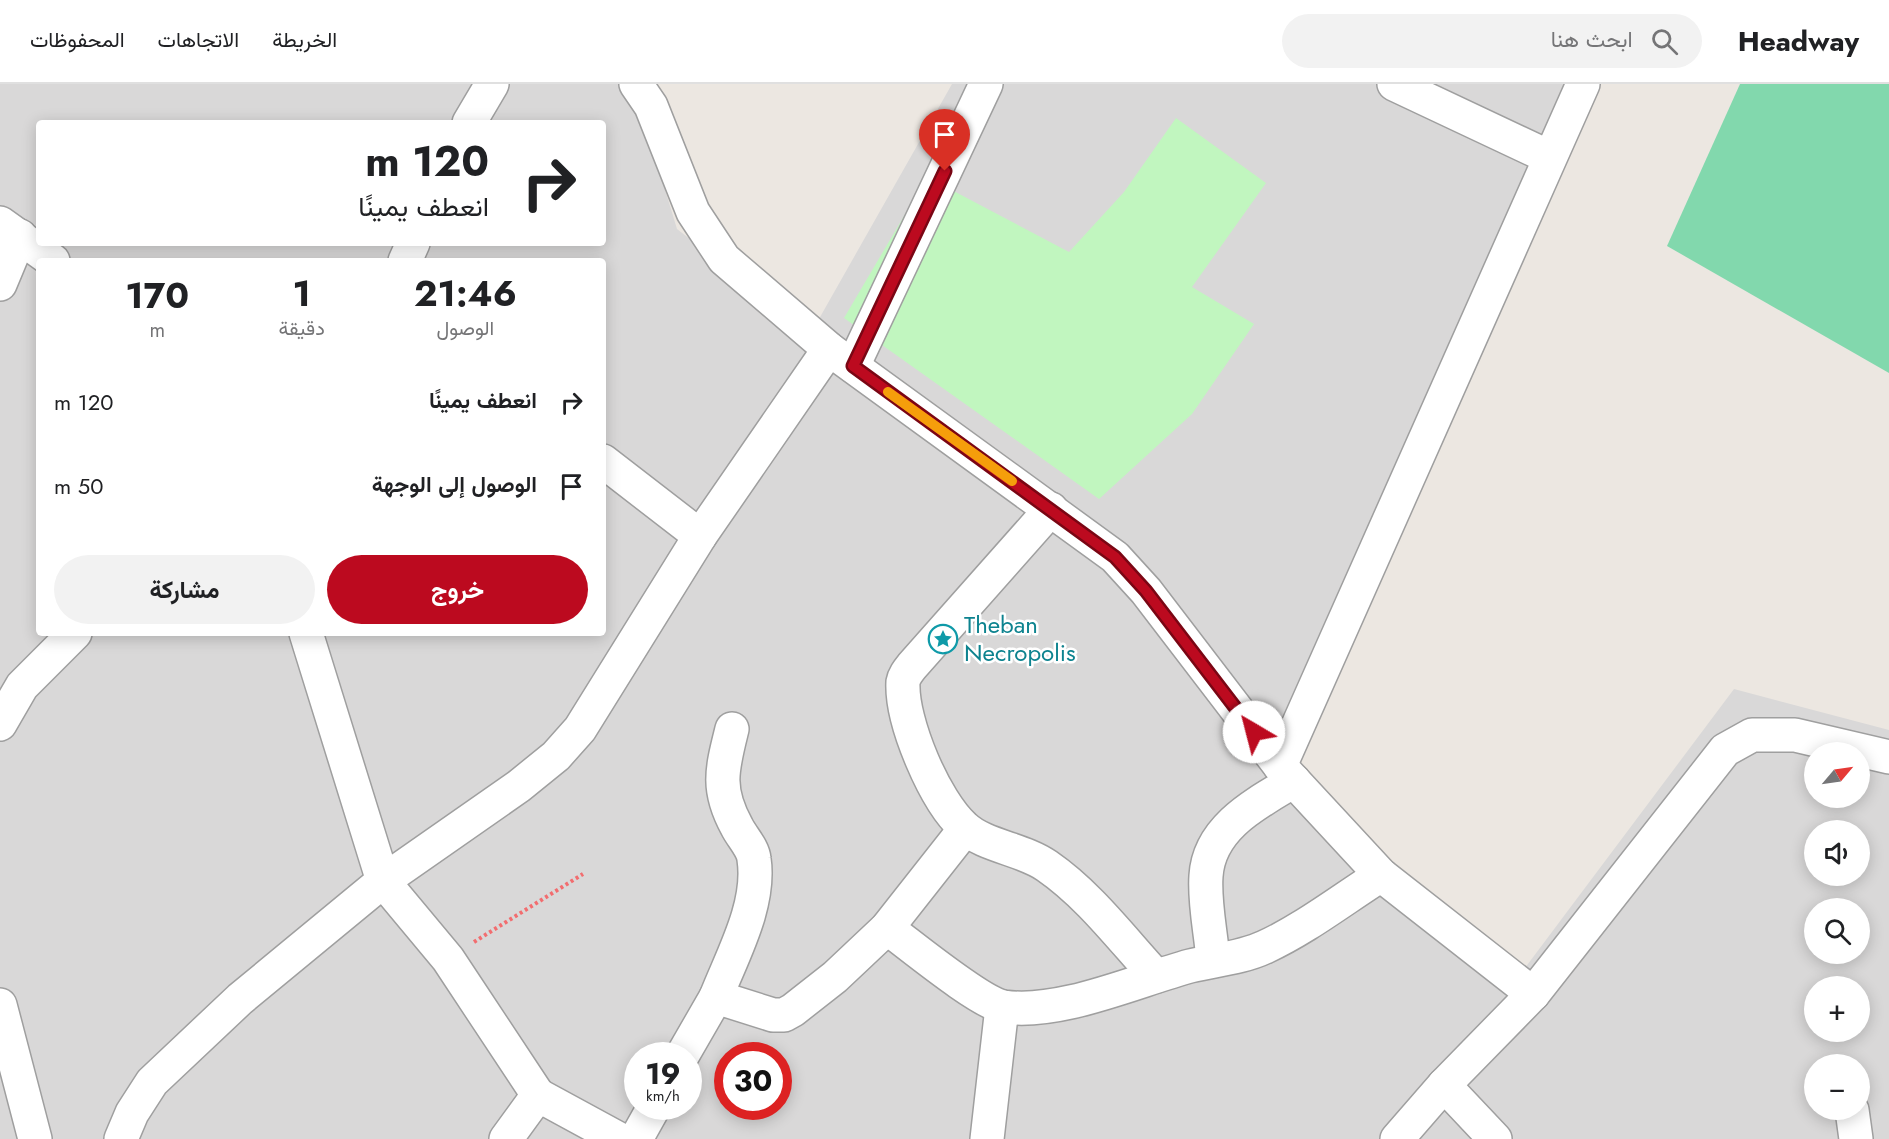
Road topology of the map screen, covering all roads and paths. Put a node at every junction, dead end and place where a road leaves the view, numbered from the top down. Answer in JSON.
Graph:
{"nodes":[{"id":1,"x":492,"y":84,"type":"edge"},
{"id":2,"x":636,"y":84,"type":"edge"},
{"id":3,"x":986,"y":84,"type":"edge"},
{"id":4,"x":1395,"y":84,"type":"edge"},
{"id":5,"x":1583,"y":84,"type":"edge"},
{"id":6,"x":471,"y":120,"type":"edge"},
{"id":7,"x":1549,"y":157,"type":"junction"},
{"id":8,"x":10,"y":230,"type":"edge"},
{"id":9,"x":49,"y":258,"type":"edge"},
{"id":10,"x":0,"y":284,"type":"edge"},
{"id":11,"x":841,"y":357,"type":"junction"},
{"id":12,"x":606,"y":463,"type":"edge"},
{"id":13,"x":1051,"y":509,"type":"junction"},
{"id":14,"x":700,"y":536,"type":"junction"},
{"id":15,"x":72,"y":636,"type":"edge"},
{"id":16,"x":307,"y":636,"type":"edge"},
{"id":17,"x":0,"y":724,"type":"edge"},
{"id":18,"x":732,"y":729,"type":"dead end"},
{"id":19,"x":1889,"y":757,"type":"edge"},
{"id":20,"x":1287,"y":774,"type":"junction"},
{"id":21,"x":965,"y":829,"type":"junction"},
{"id":22,"x":583,"y":874,"type":"dead end"},
{"id":23,"x":1381,"y":875,"type":"junction"},
{"id":24,"x":382,"y":881,"type":"junction"},
{"id":25,"x":887,"y":928,"type":"junction"},
{"id":26,"x":448,"y":959,"type":"junction"},
{"id":27,"x":1213,"y":960,"type":"junction"},
{"id":28,"x":1156,"y":976,"type":"junction"},
{"id":29,"x":1533,"y":994,"type":"junction"},
{"id":30,"x":716,"y":997,"type":"junction"},
{"id":31,"x":0,"y":1005,"type":"edge"},
{"id":32,"x":1002,"y":1007,"type":"junction"},
{"id":33,"x":690,"y":1042,"type":"edge"},
{"id":34,"x":1444,"y":1085,"type":"junction"},
{"id":35,"x":538,"y":1095,"type":"junction"},
{"id":36,"x":647,"y":1120,"type":"edge"},
{"id":37,"x":1853,"y":1120,"type":"edge"},
{"id":38,"x":34,"y":1139,"type":"edge"},
{"id":39,"x":121,"y":1139,"type":"edge"},
{"id":40,"x":506,"y":1139,"type":"edge"},
{"id":41,"x":619,"y":1139,"type":"edge"},
{"id":42,"x":636,"y":1139,"type":"edge"},
{"id":43,"x":987,"y":1139,"type":"edge"},
{"id":44,"x":1397,"y":1139,"type":"edge"},
{"id":45,"x":1495,"y":1139,"type":"edge"},
{"id":46,"x":1856,"y":1139,"type":"edge"}],
"edges":[{"from":1,"to":6,"type":"street"},
{"from":2,"to":11,"type":"street"},
{"from":3,"to":11,"type":"street"},
{"from":4,"to":7,"type":"street"},
{"from":5,"to":7,"type":"street"},
{"from":7,"to":20,"type":"street"},
{"from":8,"to":9,"type":"street"},
{"from":8,"to":10,"type":"street"},
{"from":11,"to":13,"type":"street"},
{"from":11,"to":14,"type":"street"},
{"from":12,"to":14,"type":"street"},
{"from":13,"to":20,"type":"street"},
{"from":13,"to":21,"type":"street"},
{"from":14,"to":24,"type":"street"},
{"from":15,"to":17,"type":"street"},
{"from":16,"to":24,"type":"street"},
{"from":18,"to":30,"type":"street"},
{"from":19,"to":29,"type":"street"},
{"from":20,"to":23,"type":"street"},
{"from":20,"to":27,"type":"street"},
{"from":21,"to":25,"type":"street"},
{"from":21,"to":28,"type":"street"},
{"from":22,"to":26,"type":"path"},
{"from":23,"to":27,"type":"street"},
{"from":23,"to":29,"type":"street"},
{"from":24,"to":26,"type":"street"},
{"from":24,"to":39,"type":"street"},
{"from":25,"to":30,"type":"street"},
{"from":25,"to":32,"type":"street"},
{"from":26,"to":35,"type":"street"},
{"from":27,"to":28,"type":"street"},
{"from":28,"to":32,"type":"street"},
{"from":29,"to":34,"type":"street"},
{"from":30,"to":33,"type":"street"},
{"from":31,"to":38,"type":"street"},
{"from":32,"to":43,"type":"street"},
{"from":34,"to":44,"type":"street"},
{"from":34,"to":45,"type":"street"},
{"from":35,"to":40,"type":"street"},
{"from":35,"to":41,"type":"street"},
{"from":36,"to":42,"type":"street"},
{"from":37,"to":46,"type":"street"}]}
